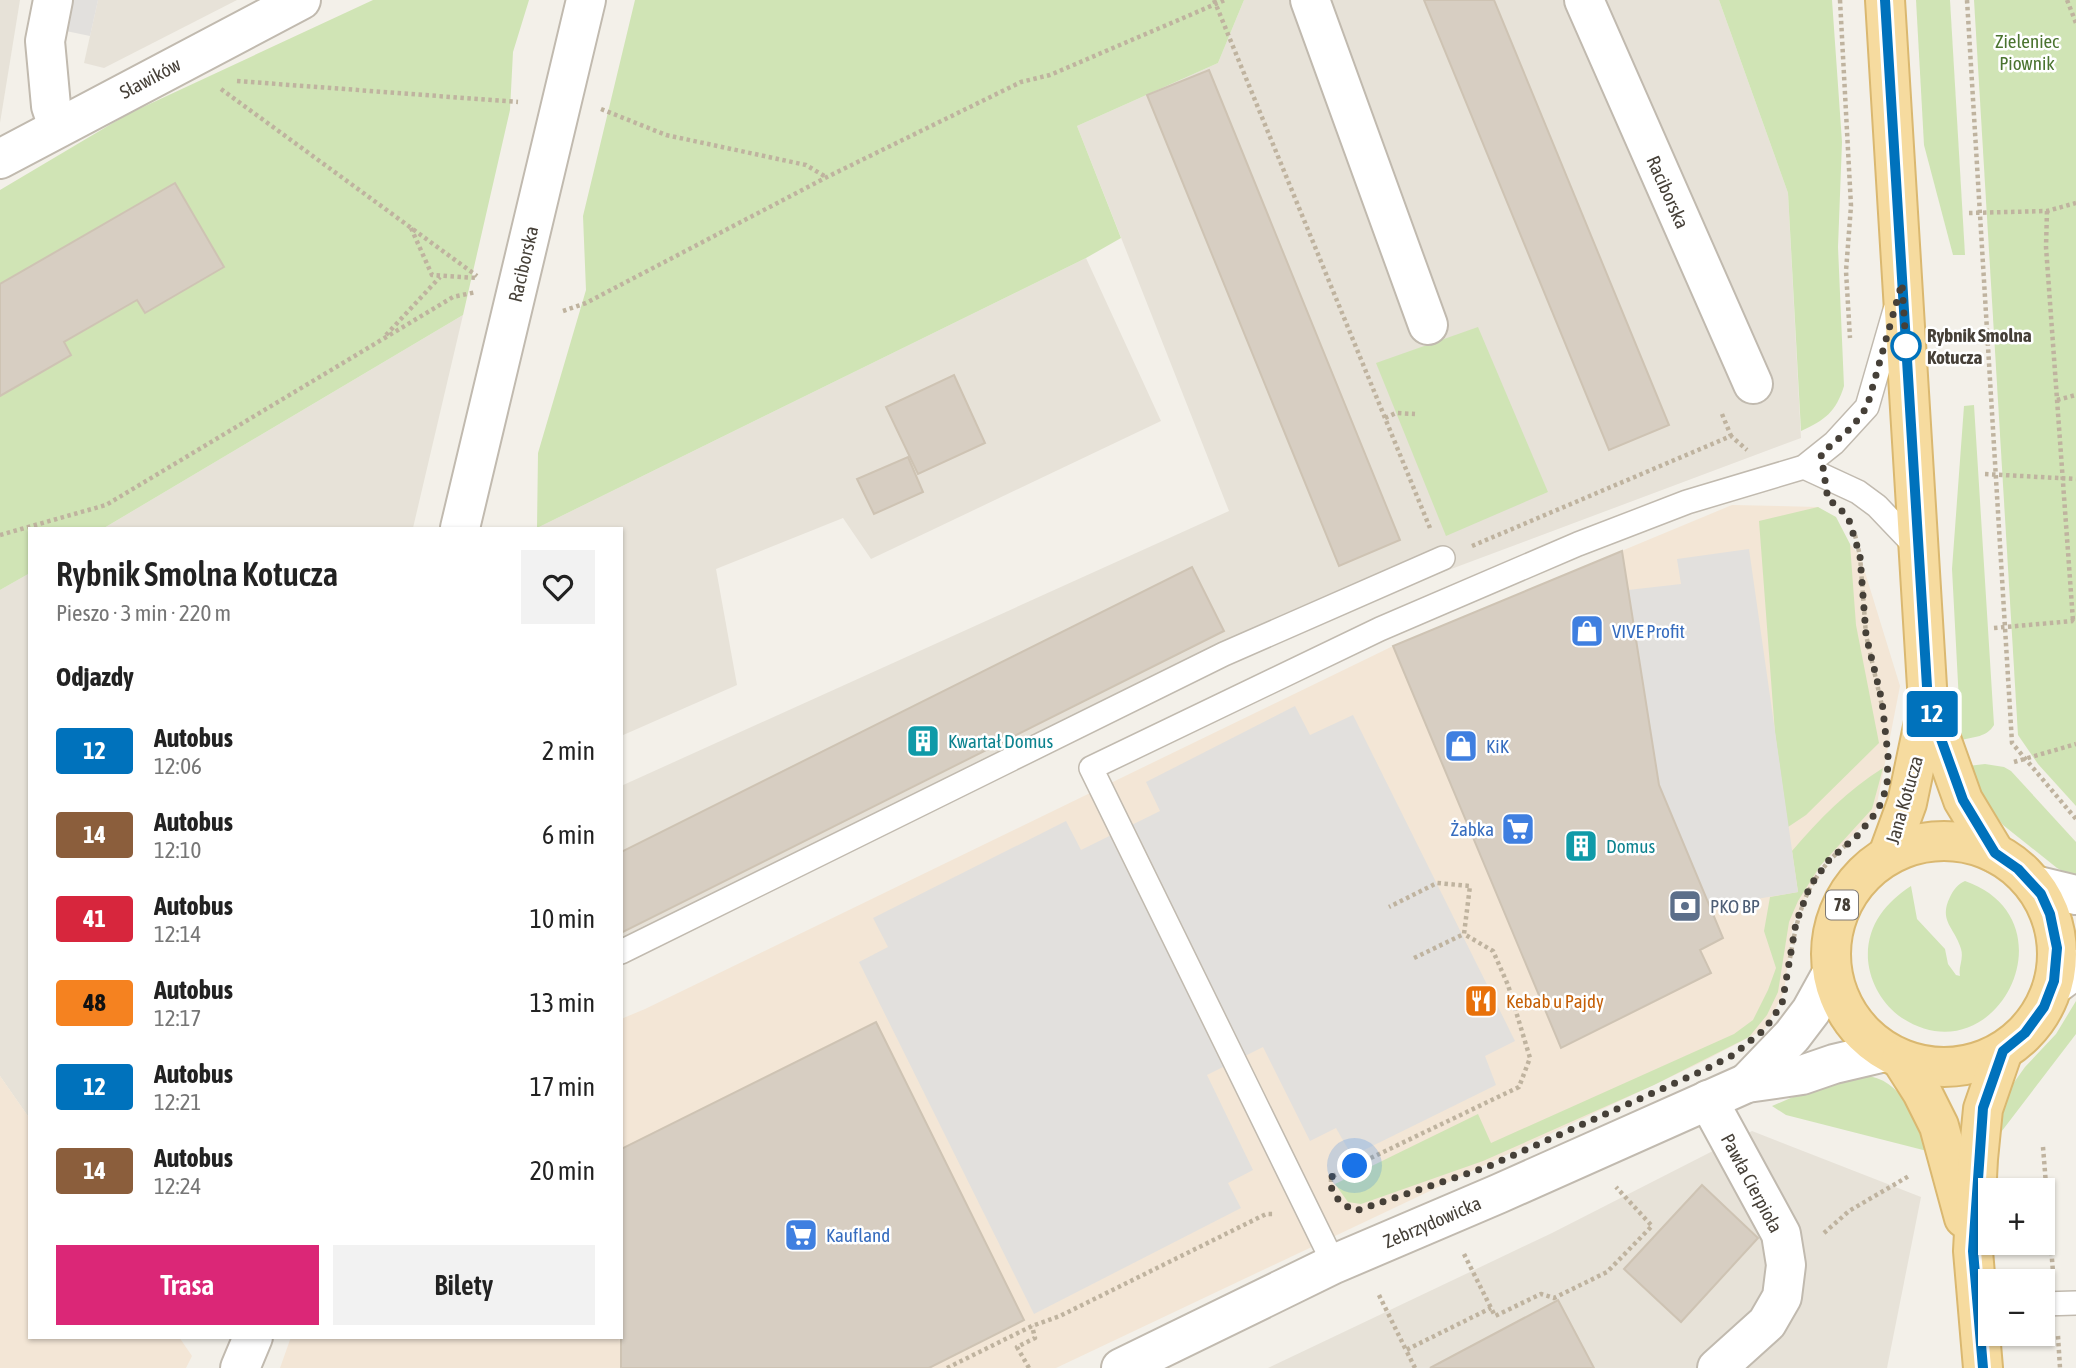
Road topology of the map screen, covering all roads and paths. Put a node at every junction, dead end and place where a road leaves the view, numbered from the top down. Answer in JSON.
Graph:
{"nodes":[{"id":1,"x":52,"y":0,"type":"edge"},
{"id":2,"x":301,"y":0,"type":"edge"},
{"id":3,"x":586,"y":0,"type":"edge"},
{"id":4,"x":1225,"y":0,"type":"edge"},
{"id":5,"x":1310,"y":0,"type":"edge"},
{"id":6,"x":1584,"y":0,"type":"edge"},
{"id":7,"x":1840,"y":0,"type":"edge"},
{"id":8,"x":1885,"y":0,"type":"edge"},
{"id":9,"x":1967,"y":0,"type":"edge"},
{"id":10,"x":2067,"y":0,"type":"edge"},
{"id":11,"x":1215,"y":2,"type":"edge"},
{"id":12,"x":2076,"y":23,"type":"edge"},
{"id":13,"x":234,"y":81,"type":"dead end"},
{"id":14,"x":218,"y":87,"type":"dead end"},
{"id":15,"x":562,"y":96,"type":"junction"},
{"id":16,"x":519,"y":102,"type":"dead end"},
{"id":17,"x":58,"y":128,"type":"junction"},
{"id":18,"x":0,"y":159,"type":"edge"},
{"id":19,"x":827,"y":177,"type":"junction"},
{"id":20,"x":2076,"y":203,"type":"edge"},
{"id":21,"x":2047,"y":211,"type":"junction"},
{"id":22,"x":1981,"y":213,"type":"junction"},
{"id":23,"x":1969,"y":214,"type":"dead end"},
{"id":24,"x":410,"y":225,"type":"junction"},
{"id":25,"x":441,"y":276,"type":"junction"},
{"id":26,"x":1902,"y":283,"type":"junction"},
{"id":27,"x":463,"y":293,"type":"dead end"},
{"id":28,"x":563,"y":312,"type":"dead end"},
{"id":29,"x":1428,"y":325,"type":"dead end"},
{"id":30,"x":380,"y":341,"type":"junction"},
{"id":31,"x":1851,"y":349,"type":"dead end"},
{"id":32,"x":1753,"y":384,"type":"dead end"},
{"id":33,"x":2076,"y":396,"type":"edge"},
{"id":34,"x":2057,"y":400,"type":"junction"},
{"id":35,"x":1415,"y":414,"type":"dead end"},
{"id":36,"x":1385,"y":418,"type":"junction"},
{"id":37,"x":1804,"y":467,"type":"junction"},
{"id":38,"x":1985,"y":474,"type":"dead end"},
{"id":39,"x":1996,"y":474,"type":"junction"},
{"id":40,"x":2062,"y":478,"type":"junction"},
{"id":41,"x":2076,"y":479,"type":"edge"},
{"id":42,"x":28,"y":527,"type":"edge"},
{"id":43,"x":28,"y":527,"type":"edge"},
{"id":44,"x":460,"y":527,"type":"edge"},
{"id":45,"x":1852,"y":528,"type":"dead end"},
{"id":46,"x":0,"y":535,"type":"edge"},
{"id":47,"x":1919,"y":549,"type":"junction"},
{"id":48,"x":1443,"y":558,"type":"joint"},
{"id":49,"x":2075,"y":622,"type":"edge"},
{"id":50,"x":2005,"y":627,"type":"junction"},
{"id":51,"x":1994,"y":628,"type":"dead end"},
{"id":52,"x":1928,"y":703,"type":"junction"},
{"id":53,"x":1883,"y":712,"type":"dead end"},
{"id":54,"x":2076,"y":744,"type":"edge"},
{"id":55,"x":2024,"y":760,"type":"junction"},
{"id":56,"x":2014,"y":762,"type":"dead end"},
{"id":57,"x":2076,"y":818,"type":"edge"},
{"id":58,"x":1872,"y":846,"type":"junction"},
{"id":59,"x":1995,"y":853,"type":"junction"},
{"id":60,"x":2034,"y":885,"type":"junction"},
{"id":61,"x":2076,"y":895,"type":"edge"},
{"id":62,"x":1389,"y":907,"type":"dead end"},
{"id":63,"x":1464,"y":934,"type":"junction"},
{"id":64,"x":623,"y":951,"type":"edge"},
{"id":65,"x":1414,"y":958,"type":"dead end"},
{"id":66,"x":1789,"y":967,"type":"dead end"},
{"id":67,"x":1832,"y":973,"type":"junction"},
{"id":68,"x":2064,"y":978,"type":"edge"},
{"id":69,"x":2003,"y":1051,"type":"junction"},
{"id":70,"x":1893,"y":1055,"type":"junction"},
{"id":71,"x":1747,"y":1083,"type":"junction"},
{"id":72,"x":1708,"y":1100,"type":"junction"},
{"id":73,"x":2043,"y":1147,"type":"dead end"},
{"id":74,"x":1912,"y":1173,"type":"dead end"},
{"id":75,"x":1613,"y":1184,"type":"dead end"},
{"id":76,"x":1330,"y":1188,"type":"dead end"},
{"id":77,"x":1274,"y":1214,"type":"dead end"},
{"id":78,"x":1973,"y":1251,"type":"junction"},
{"id":79,"x":1464,"y":1254,"type":"dead end"},
{"id":80,"x":1334,"y":1264,"type":"junction"},
{"id":81,"x":1786,"y":1265,"type":"junction"},
{"id":82,"x":1978,"y":1278,"type":"edge"},
{"id":83,"x":1379,"y":1295,"type":"dead end"},
{"id":84,"x":2058,"y":1303,"type":"edge"},
{"id":85,"x":1492,"y":1308,"type":"junction"},
{"id":86,"x":1032,"y":1326,"type":"junction"},
{"id":87,"x":252,"y":1339,"type":"edge"},
{"id":88,"x":1982,"y":1346,"type":"edge"},
{"id":89,"x":1406,"y":1350,"type":"junction"},
{"id":90,"x":1981,"y":1365,"type":"edge"},
{"id":91,"x":240,"y":1368,"type":"edge"},
{"id":92,"x":947,"y":1368,"type":"edge"},
{"id":93,"x":1029,"y":1368,"type":"edge"},
{"id":94,"x":1121,"y":1368,"type":"edge"},
{"id":95,"x":1415,"y":1368,"type":"edge"},
{"id":96,"x":1717,"y":1368,"type":"edge"},
{"id":97,"x":2060,"y":1368,"type":"edge"}],
"edges":[{"from":1,"to":17,"type":"street"},
{"from":2,"to":17,"type":"street","name":"Sławików"},
{"from":3,"to":15,"type":"street","name":"Raciborska"},
{"from":4,"to":11,"type":"path"},
{"from":5,"to":29,"type":"street"},
{"from":6,"to":32,"type":"street","name":"Raciborska"},
{"from":7,"to":31,"type":"path"},
{"from":8,"to":26,"type":"main road","name":"Jana Kotucza","number":"78"},
{"from":9,"to":22,"type":"path"},
{"from":10,"to":12,"type":"path"},
{"from":11,"to":19,"type":"path"},
{"from":11,"to":36,"type":"path"},
{"from":13,"to":16,"type":"path"},
{"from":14,"to":24,"type":"path"},
{"from":15,"to":19,"type":"path"},
{"from":15,"to":44,"type":"street","name":"Raciborska"},
{"from":17,"to":18,"type":"street","name":"Sławików"},
{"from":19,"to":28,"type":"path"},
{"from":20,"to":21,"type":"path"},
{"from":21,"to":22,"type":"path"},
{"from":21,"to":34,"type":"path"},
{"from":22,"to":23,"type":"path"},
{"from":22,"to":39,"type":"path"},
{"from":24,"to":25,"type":"path"},
{"from":24,"to":25,"type":"path"},
{"from":25,"to":30,"type":"path"},
{"from":26,"to":37,"type":"lane"},
{"from":26,"to":47,"type":"main road","name":"Jana Kotucza","number":"78"},
{"from":27,"to":30,"type":"path"},
{"from":30,"to":43,"type":"path"},
{"from":33,"to":34,"type":"path"},
{"from":34,"to":40,"type":"path"},
{"from":35,"to":36,"type":"path"},
{"from":36,"to":48,"type":"path"},
{"from":37,"to":47,"type":"lane"},
{"from":37,"to":80,"type":"lane"},
{"from":38,"to":39,"type":"path"},
{"from":39,"to":40,"type":"path"},
{"from":39,"to":50,"type":"path"},
{"from":40,"to":41,"type":"path"},
{"from":40,"to":49,"type":"path"},
{"from":42,"to":46,"type":"path"},
{"from":45,"to":53,"type":"path"},
{"from":47,"to":52,"type":"main road","name":"Jana Kotucza","number":"78"},
{"from":48,"to":64,"type":"lane"},
{"from":49,"to":50,"type":"path"},
{"from":50,"to":51,"type":"path"},
{"from":50,"to":55,"type":"path"},
{"from":52,"to":58,"type":"main road","name":"Jana Kotucza","number":"78"},
{"from":52,"to":59,"type":"main road","name":"Jana Kotucza","number":"78"},
{"from":54,"to":55,"type":"path"},
{"from":55,"to":56,"type":"path"},
{"from":55,"to":57,"type":"path"},
{"from":58,"to":59,"type":"main road","number":"78"},
{"from":58,"to":66,"type":"path"},
{"from":58,"to":67,"type":"main road","number":"78"},
{"from":59,"to":60,"type":"main road","number":"78"},
{"from":60,"to":61,"type":"street"},
{"from":60,"to":68,"type":"main road","number":"78"},
{"from":62,"to":63,"type":"path"},
{"from":63,"to":65,"type":"path"},
{"from":63,"to":76,"type":"path"},
{"from":67,"to":70,"type":"main road","number":"78"},
{"from":67,"to":71,"type":"street","name":"Zebrzydowicka"},
{"from":68,"to":69,"type":"main road","number":"78"},
{"from":69,"to":70,"type":"main road","number":"78"},
{"from":69,"to":78,"type":"main road","number":"78"},
{"from":70,"to":71,"type":"street","name":"Zebrzydowicka"},
{"from":70,"to":78,"type":"main road","number":"78"},
{"from":71,"to":72,"type":"street","name":"Zebrzydowicka"},
{"from":72,"to":80,"type":"street","name":"Zebrzydowicka"},
{"from":72,"to":81,"type":"street","name":"Pawła Cierpioła"},
{"from":73,"to":84,"type":"path"},
{"from":74,"to":81,"type":"path"},
{"from":75,"to":85,"type":"path"},
{"from":77,"to":86,"type":"path"},
{"from":78,"to":82,"type":"main road","number":"78"},
{"from":79,"to":85,"type":"path"},
{"from":80,"to":94,"type":"street","name":"Zebrzydowicka"},
{"from":81,"to":96,"type":"street","name":"Pawła Cierpioła"},
{"from":83,"to":89,"type":"path"},
{"from":84,"to":97,"type":"path"},
{"from":85,"to":89,"type":"path"},
{"from":86,"to":92,"type":"path"},
{"from":86,"to":93,"type":"path"},
{"from":87,"to":91,"type":"street"},
{"from":88,"to":90,"type":"main road","number":"78"},
{"from":89,"to":95,"type":"path"}]}
